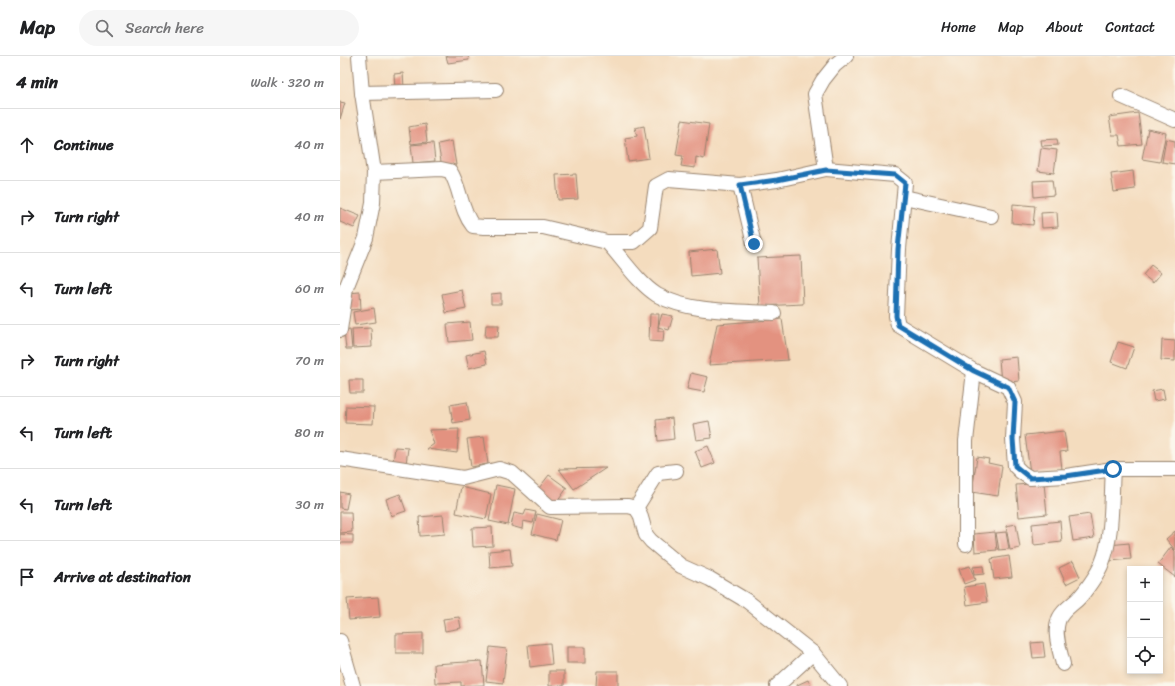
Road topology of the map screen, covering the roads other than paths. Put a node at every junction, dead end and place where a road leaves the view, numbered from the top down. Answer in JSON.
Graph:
{"nodes":[{"id":1,"x":359,"y":56,"type":"edge"},
{"id":2,"x":846,"y":56,"type":"edge"},
{"id":3,"x":496,"y":90,"type":"dead end"},
{"id":4,"x":362,"y":93,"type":"junction"},
{"id":5,"x":1121,"y":96,"type":"dead end"},
{"id":6,"x":1175,"y":120,"type":"edge"},
{"id":7,"x":826,"y":170,"type":"junction"},
{"id":8,"x":374,"y":172,"type":"junction"},
{"id":9,"x":740,"y":185,"type":"junction"},
{"id":10,"x":904,"y":197,"type":"junction"},
{"id":11,"x":991,"y":216,"type":"dead end"},
{"id":12,"x":607,"y":242,"type":"junction"},
{"id":13,"x":754,"y":244,"type":"dead end"},
{"id":14,"x":343,"y":286,"type":"edge"},
{"id":15,"x":774,"y":313,"type":"dead end"},
{"id":16,"x":340,"y":330,"type":"edge"},
{"id":17,"x":974,"y":371,"type":"junction"},
{"id":18,"x":340,"y":459,"type":"edge"},
{"id":19,"x":1113,"y":469,"type":"junction"},
{"id":20,"x":1175,"y":469,"type":"edge"},
{"id":21,"x":676,"y":470,"type":"dead end"},
{"id":22,"x":636,"y":508,"type":"junction"},
{"id":23,"x":966,"y":544,"type":"dead end"},
{"id":24,"x":340,"y":641,"type":"edge"},
{"id":25,"x":813,"y":653,"type":"junction"},
{"id":26,"x":1063,"y":664,"type":"dead end"},
{"id":27,"x":353,"y":686,"type":"edge"},
{"id":28,"x":777,"y":686,"type":"edge"},
{"id":29,"x":840,"y":686,"type":"edge"}],
"edges":[{"from":1,"to":4,"type":"street"},
{"from":2,"to":7,"type":"street"},
{"from":3,"to":4,"type":"street"},
{"from":4,"to":8,"type":"street"},
{"from":5,"to":6,"type":"street"},
{"from":7,"to":9,"type":"street"},
{"from":7,"to":10,"type":"street"},
{"from":8,"to":12,"type":"street"},
{"from":8,"to":14,"type":"street"},
{"from":9,"to":12,"type":"street"},
{"from":9,"to":13,"type":"street"},
{"from":10,"to":11,"type":"street"},
{"from":10,"to":17,"type":"street"},
{"from":12,"to":15,"type":"street"},
{"from":14,"to":16,"type":"street"},
{"from":17,"to":19,"type":"street"},
{"from":17,"to":23,"type":"street"},
{"from":18,"to":22,"type":"street"},
{"from":19,"to":20,"type":"street"},
{"from":19,"to":26,"type":"street"},
{"from":21,"to":22,"type":"street"},
{"from":22,"to":25,"type":"street"},
{"from":24,"to":27,"type":"street"},
{"from":25,"to":28,"type":"street"},
{"from":25,"to":29,"type":"street"}]}
